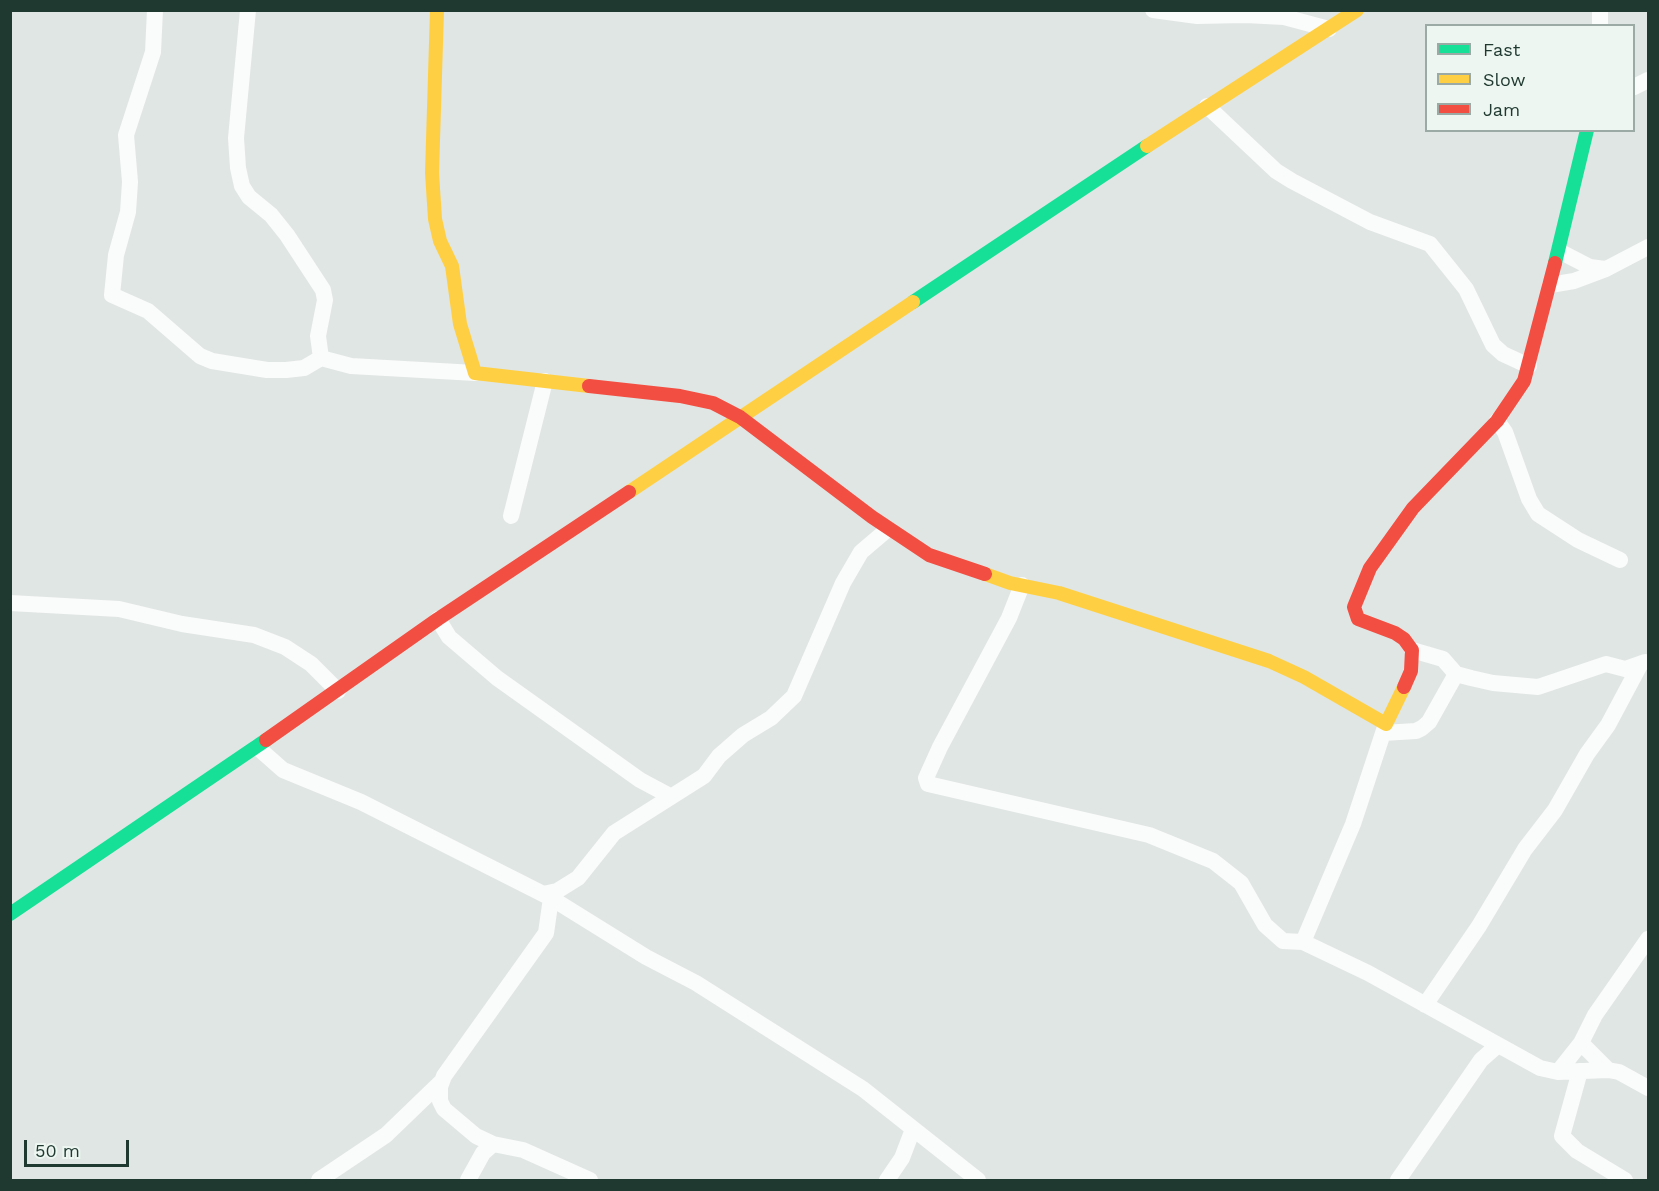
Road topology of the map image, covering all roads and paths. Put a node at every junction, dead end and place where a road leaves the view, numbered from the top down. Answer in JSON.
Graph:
{"nodes":[{"id":1,"x":155,"y":10,"type":"edge"},
{"id":2,"x":248,"y":10,"type":"edge"},
{"id":3,"x":437,"y":10,"type":"edge"},
{"id":4,"x":1153,"y":10,"type":"edge"},
{"id":5,"x":1357,"y":10,"type":"edge"},
{"id":6,"x":1329,"y":29,"type":"junction"},
{"id":7,"x":1207,"y":106,"type":"junction"},
{"id":8,"x":1587,"y":132,"type":"edge"},
{"id":9,"x":1648,"y":247,"type":"edge"},
{"id":10,"x":1558,"y":252,"type":"junction"},
{"id":11,"x":1606,"y":269,"type":"junction"},
{"id":12,"x":1550,"y":285,"type":"junction"},
{"id":13,"x":321,"y":358,"type":"junction"},
{"id":14,"x":1530,"y":366,"type":"junction"},
{"id":15,"x":475,"y":373,"type":"junction"},
{"id":16,"x":545,"y":381,"type":"junction"},
{"id":17,"x":740,"y":417,"type":"junction"},
{"id":18,"x":1497,"y":421,"type":"junction"},
{"id":19,"x":511,"y":516,"type":"dead end"},
{"id":20,"x":888,"y":529,"type":"junction"},
{"id":21,"x":1620,"y":560,"type":"dead end"},
{"id":22,"x":1022,"y":585,"type":"junction"},
{"id":23,"x":10,"y":603,"type":"edge"},
{"id":24,"x":438,"y":619,"type":"junction"},
{"id":25,"x":1413,"y":656,"type":"junction"},
{"id":26,"x":1644,"y":663,"type":"edge"},
{"id":27,"x":1456,"y":674,"type":"junction"},
{"id":28,"x":338,"y":691,"type":"junction"},
{"id":29,"x":1384,"y":729,"type":"junction"},
{"id":30,"x":257,"y":747,"type":"junction"},
{"id":31,"x":670,"y":796,"type":"junction"},
{"id":32,"x":547,"y":896,"type":"junction"},
{"id":33,"x":10,"y":914,"type":"edge"},
{"id":34,"x":1648,"y":939,"type":"edge"},
{"id":35,"x":1303,"y":942,"type":"junction"},
{"id":36,"x":1425,"y":1005,"type":"junction"},
{"id":37,"x":1479,"y":1035,"type":"junction"},
{"id":38,"x":1581,"y":1043,"type":"junction"},
{"id":39,"x":1498,"y":1045,"type":"junction"},
{"id":40,"x":1481,"y":1060,"type":"junction"},
{"id":41,"x":1608,"y":1070,"type":"junction"},
{"id":42,"x":1580,"y":1071,"type":"junction"},
{"id":43,"x":1558,"y":1072,"type":"junction"},
{"id":44,"x":442,"y":1081,"type":"junction"},
{"id":45,"x":1648,"y":1088,"type":"edge"},
{"id":46,"x":420,"y":1103,"type":"junction"},
{"id":47,"x":444,"y":1109,"type":"junction"},
{"id":48,"x":913,"y":1129,"type":"junction"},
{"id":49,"x":488,"y":1148,"type":"junction"},
{"id":50,"x":558,"y":1175,"type":"edge"},
{"id":51,"x":583,"y":1177,"type":"edge"},
{"id":52,"x":319,"y":1180,"type":"edge"},
{"id":53,"x":468,"y":1180,"type":"edge"},
{"id":54,"x":887,"y":1180,"type":"edge"},
{"id":55,"x":978,"y":1180,"type":"edge"},
{"id":56,"x":1398,"y":1180,"type":"edge"},
{"id":57,"x":1625,"y":1180,"type":"edge"}],
"edges":[{"from":1,"to":13,"type":"street"},
{"from":2,"to":13,"type":"street"},
{"from":3,"to":15,"type":"street"},
{"from":4,"to":6,"type":"street"},
{"from":5,"to":6,"type":"street"},
{"from":6,"to":7,"type":"street"},
{"from":7,"to":14,"type":"street"},
{"from":7,"to":17,"type":"street"},
{"from":8,"to":10,"type":"street"},
{"from":9,"to":11,"type":"street"},
{"from":10,"to":11,"type":"street"},
{"from":10,"to":12,"type":"street"},
{"from":11,"to":12,"type":"street"},
{"from":12,"to":14,"type":"street"},
{"from":13,"to":15,"type":"street"},
{"from":14,"to":18,"type":"street"},
{"from":15,"to":16,"type":"street"},
{"from":16,"to":17,"type":"street"},
{"from":16,"to":19,"type":"street"},
{"from":17,"to":20,"type":"street"},
{"from":17,"to":24,"type":"street"},
{"from":18,"to":21,"type":"street"},
{"from":18,"to":25,"type":"street"},
{"from":20,"to":22,"type":"street"},
{"from":20,"to":31,"type":"street"},
{"from":22,"to":29,"type":"street"},
{"from":22,"to":35,"type":"street"},
{"from":23,"to":28,"type":"street"},
{"from":24,"to":28,"type":"street"},
{"from":24,"to":31,"type":"street"},
{"from":25,"to":27,"type":"street"},
{"from":25,"to":29,"type":"street"},
{"from":26,"to":27,"type":"street"},
{"from":26,"to":36,"type":"street"},
{"from":27,"to":29,"type":"street"},
{"from":28,"to":30,"type":"street"},
{"from":29,"to":35,"type":"street"},
{"from":30,"to":32,"type":"street"},
{"from":30,"to":33,"type":"street"},
{"from":31,"to":32,"type":"street"},
{"from":32,"to":44,"type":"street"},
{"from":32,"to":48,"type":"street"},
{"from":34,"to":38,"type":"street"},
{"from":35,"to":36,"type":"street"},
{"from":36,"to":37,"type":"street"},
{"from":37,"to":39,"type":"street"},
{"from":37,"to":40,"type":"street"},
{"from":38,"to":41,"type":"street"},
{"from":38,"to":43,"type":"street"},
{"from":39,"to":40,"type":"street"},
{"from":39,"to":43,"type":"street"},
{"from":40,"to":56,"type":"street"},
{"from":41,"to":42,"type":"street"},
{"from":41,"to":45,"type":"street"},
{"from":42,"to":43,"type":"street"},
{"from":42,"to":57,"type":"street"},
{"from":44,"to":46,"type":"street"},
{"from":44,"to":47,"type":"street"},
{"from":46,"to":47,"type":"street"},
{"from":46,"to":52,"type":"street"},
{"from":47,"to":49,"type":"street"},
{"from":48,"to":54,"type":"street"},
{"from":48,"to":55,"type":"street"},
{"from":49,"to":50,"type":"street"},
{"from":49,"to":53,"type":"street"},
{"from":50,"to":51,"type":"street"}]}
